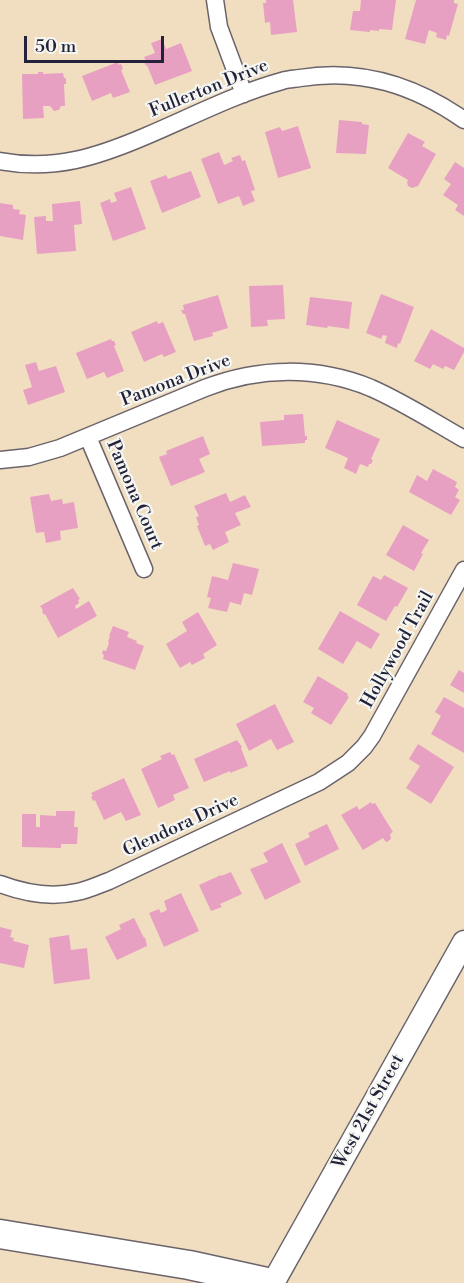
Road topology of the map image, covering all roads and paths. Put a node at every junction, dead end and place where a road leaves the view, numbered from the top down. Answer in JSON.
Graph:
{"nodes":[{"id":1,"x":215,"y":0,"type":"edge"},
{"id":2,"x":244,"y":94,"type":"junction"},
{"id":3,"x":464,"y":120,"type":"edge"},
{"id":4,"x":0,"y":161,"type":"edge"},
{"id":5,"x":88,"y":437,"type":"junction"},
{"id":6,"x":464,"y":439,"type":"edge"},
{"id":7,"x":0,"y":460,"type":"edge"},
{"id":8,"x":144,"y":569,"type":"dead end"},
{"id":9,"x":464,"y":570,"type":"edge"},
{"id":10,"x":364,"y":747,"type":"joint"},
{"id":11,"x":0,"y":884,"type":"edge"},
{"id":12,"x":464,"y":942,"type":"edge"},
{"id":13,"x":0,"y":1234,"type":"edge"},
{"id":14,"x":272,"y":1283,"type":"edge"}],
"edges":[{"from":1,"to":2,"type":"street"},
{"from":2,"to":3,"type":"street","name":"Fullerton Drive"},
{"from":2,"to":4,"type":"street","name":"Fullerton Drive"},
{"from":5,"to":6,"type":"street","name":"Pamona Drive"},
{"from":5,"to":7,"type":"street","name":"Pamona Drive"},
{"from":5,"to":8,"type":"street","name":"Pamona Court"},
{"from":9,"to":10,"type":"street","name":"Hollywood Trail"},
{"from":10,"to":11,"type":"street","name":"Glendora Drive"},
{"from":12,"to":14,"type":"street","name":"West 21st Street"},
{"from":13,"to":14,"type":"highway"}]}
